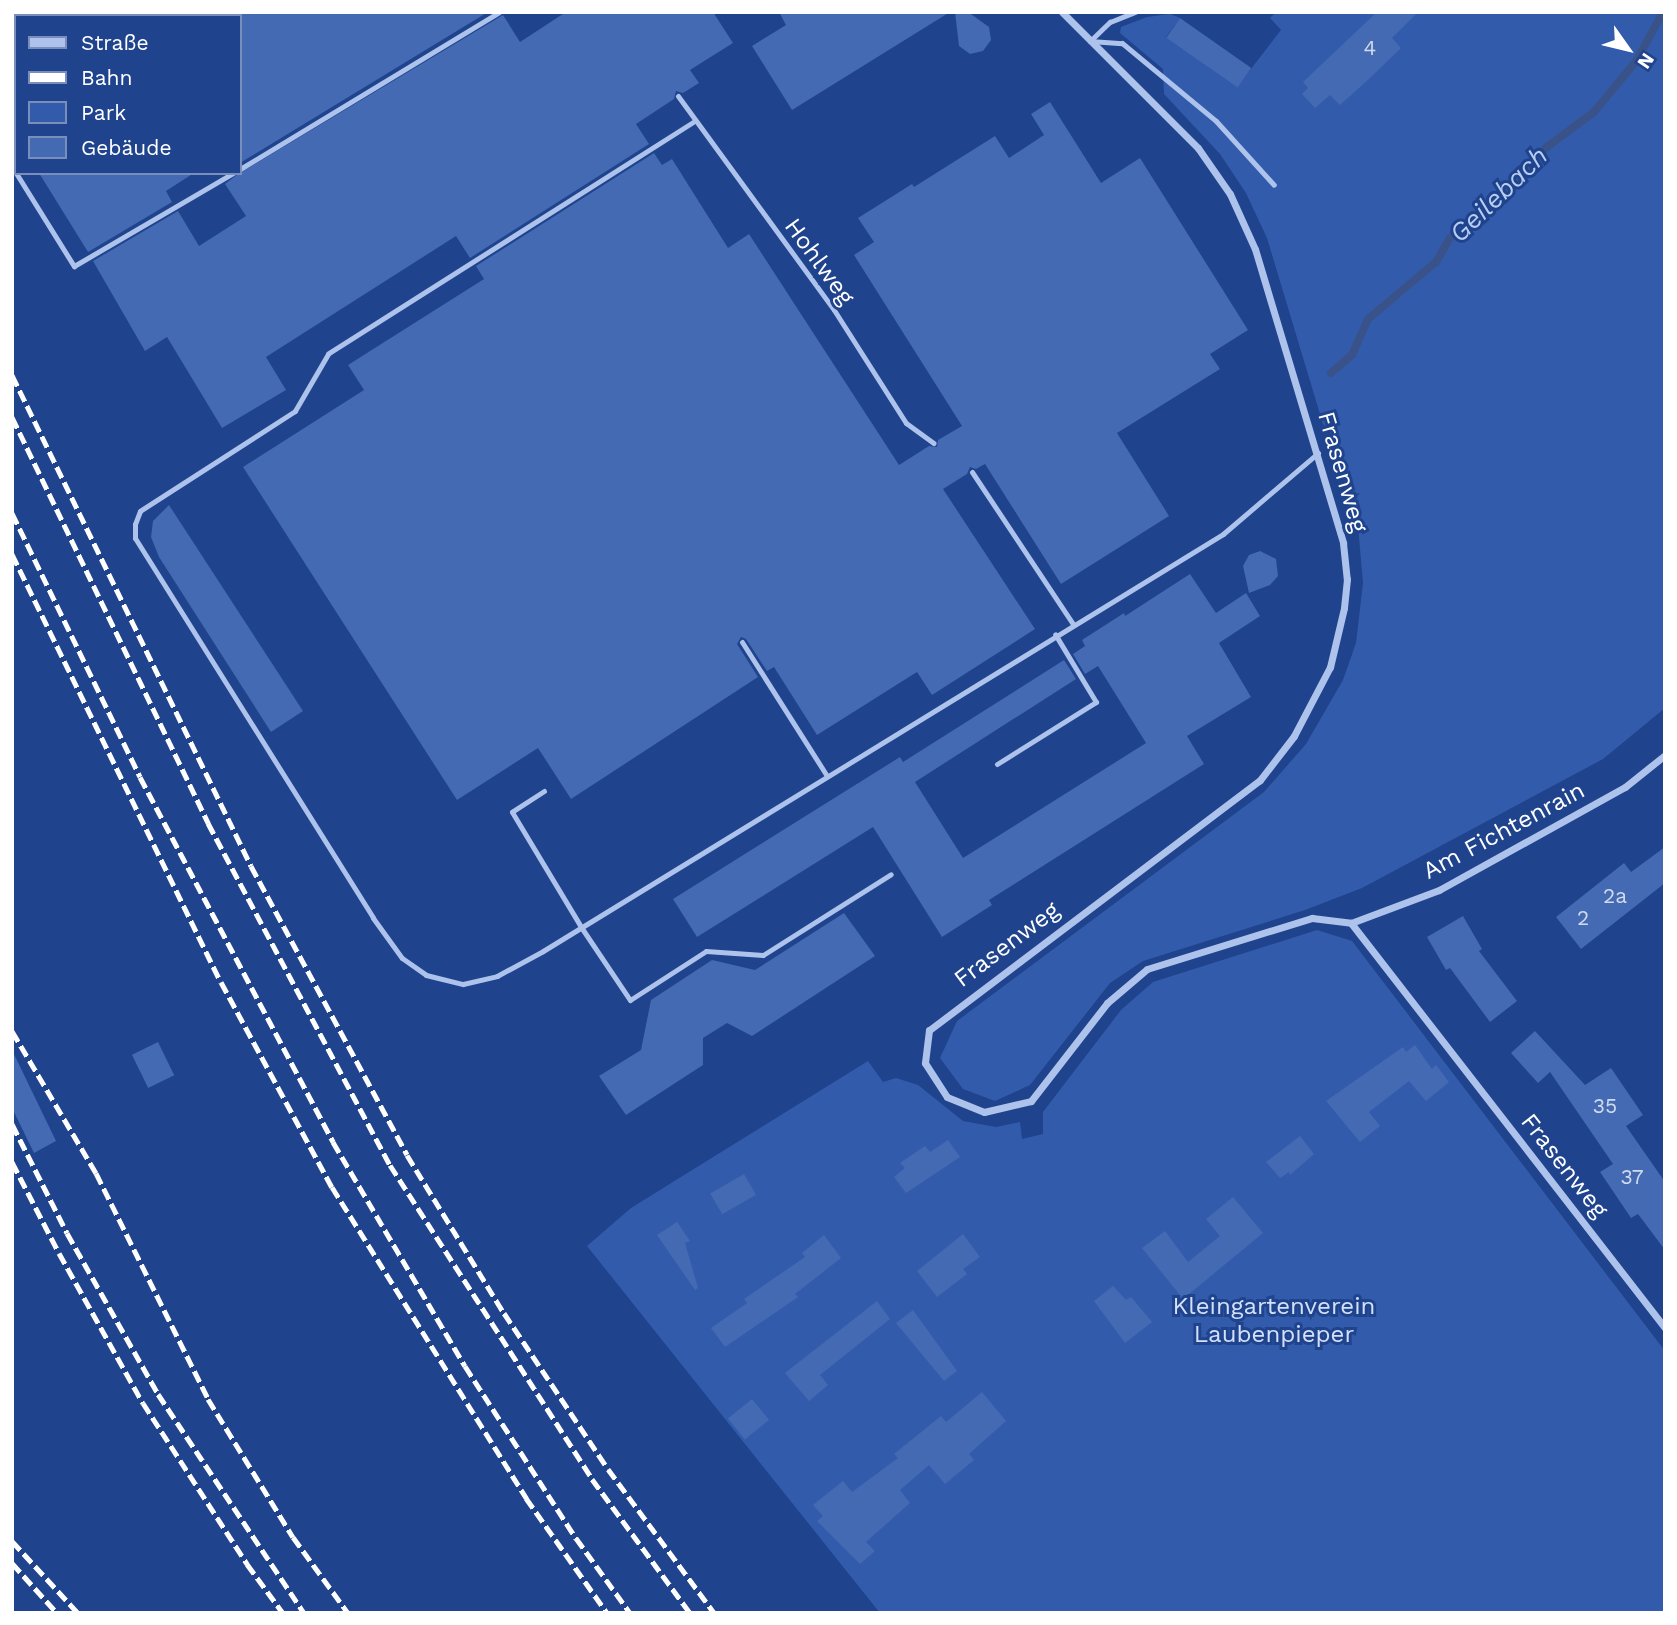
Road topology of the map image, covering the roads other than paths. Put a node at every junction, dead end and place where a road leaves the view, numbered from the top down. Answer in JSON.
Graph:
{"nodes":[{"id":1,"x":499,"y":12,"type":"edge"},
{"id":2,"x":1062,"y":12,"type":"edge"},
{"id":3,"x":1135,"y":12,"type":"edge"},
{"id":4,"x":1090,"y":41,"type":"junction"},
{"id":5,"x":678,"y":96,"type":"dead end"},
{"id":6,"x":694,"y":122,"type":"junction"},
{"id":7,"x":242,"y":168,"type":"edge"},
{"id":8,"x":17,"y":175,"type":"edge"},
{"id":9,"x":230,"y":175,"type":"edge"},
{"id":10,"x":1273,"y":185,"type":"dead end"},
{"id":11,"x":934,"y":443,"type":"dead end"},
{"id":12,"x":1318,"y":453,"type":"junction"},
{"id":13,"x":972,"y":472,"type":"dead end"},
{"id":14,"x":1073,"y":624,"type":"junction"},
{"id":15,"x":1055,"y":634,"type":"junction"},
{"id":16,"x":742,"y":642,"type":"dead end"},
{"id":17,"x":1665,"y":755,"type":"edge"},
{"id":18,"x":997,"y":764,"type":"dead end"},
{"id":19,"x":827,"y":776,"type":"junction"},
{"id":20,"x":544,"y":791,"type":"dead end"},
{"id":21,"x":891,"y":874,"type":"dead end"},
{"id":22,"x":1351,"y":923,"type":"junction"},
{"id":23,"x":581,"y":928,"type":"junction"},
{"id":24,"x":1665,"y":1328,"type":"edge"}],
"edges":[{"from":1,"to":7,"type":"lane"},
{"from":2,"to":4,"type":"street","name":"Frasenweg"},
{"from":3,"to":4,"type":"lane"},
{"from":4,"to":10,"type":"lane"},
{"from":4,"to":12,"type":"street","name":"Frasenweg"},
{"from":5,"to":6,"type":"lane","name":"Hohlweg"},
{"from":6,"to":11,"type":"lane","name":"Hohlweg"},
{"from":6,"to":23,"type":"lane"},
{"from":8,"to":9,"type":"lane"},
{"from":12,"to":14,"type":"lane"},
{"from":12,"to":22,"type":"street","name":"Frasenweg"},
{"from":13,"to":14,"type":"lane"},
{"from":14,"to":15,"type":"lane"},
{"from":15,"to":18,"type":"lane"},
{"from":15,"to":19,"type":"lane"},
{"from":16,"to":19,"type":"lane"},
{"from":17,"to":22,"type":"street","name":"Am Fichtenrain"},
{"from":19,"to":23,"type":"lane"},
{"from":20,"to":23,"type":"lane"},
{"from":21,"to":23,"type":"lane"},
{"from":22,"to":24,"type":"street","name":"Frasenweg"}]}
